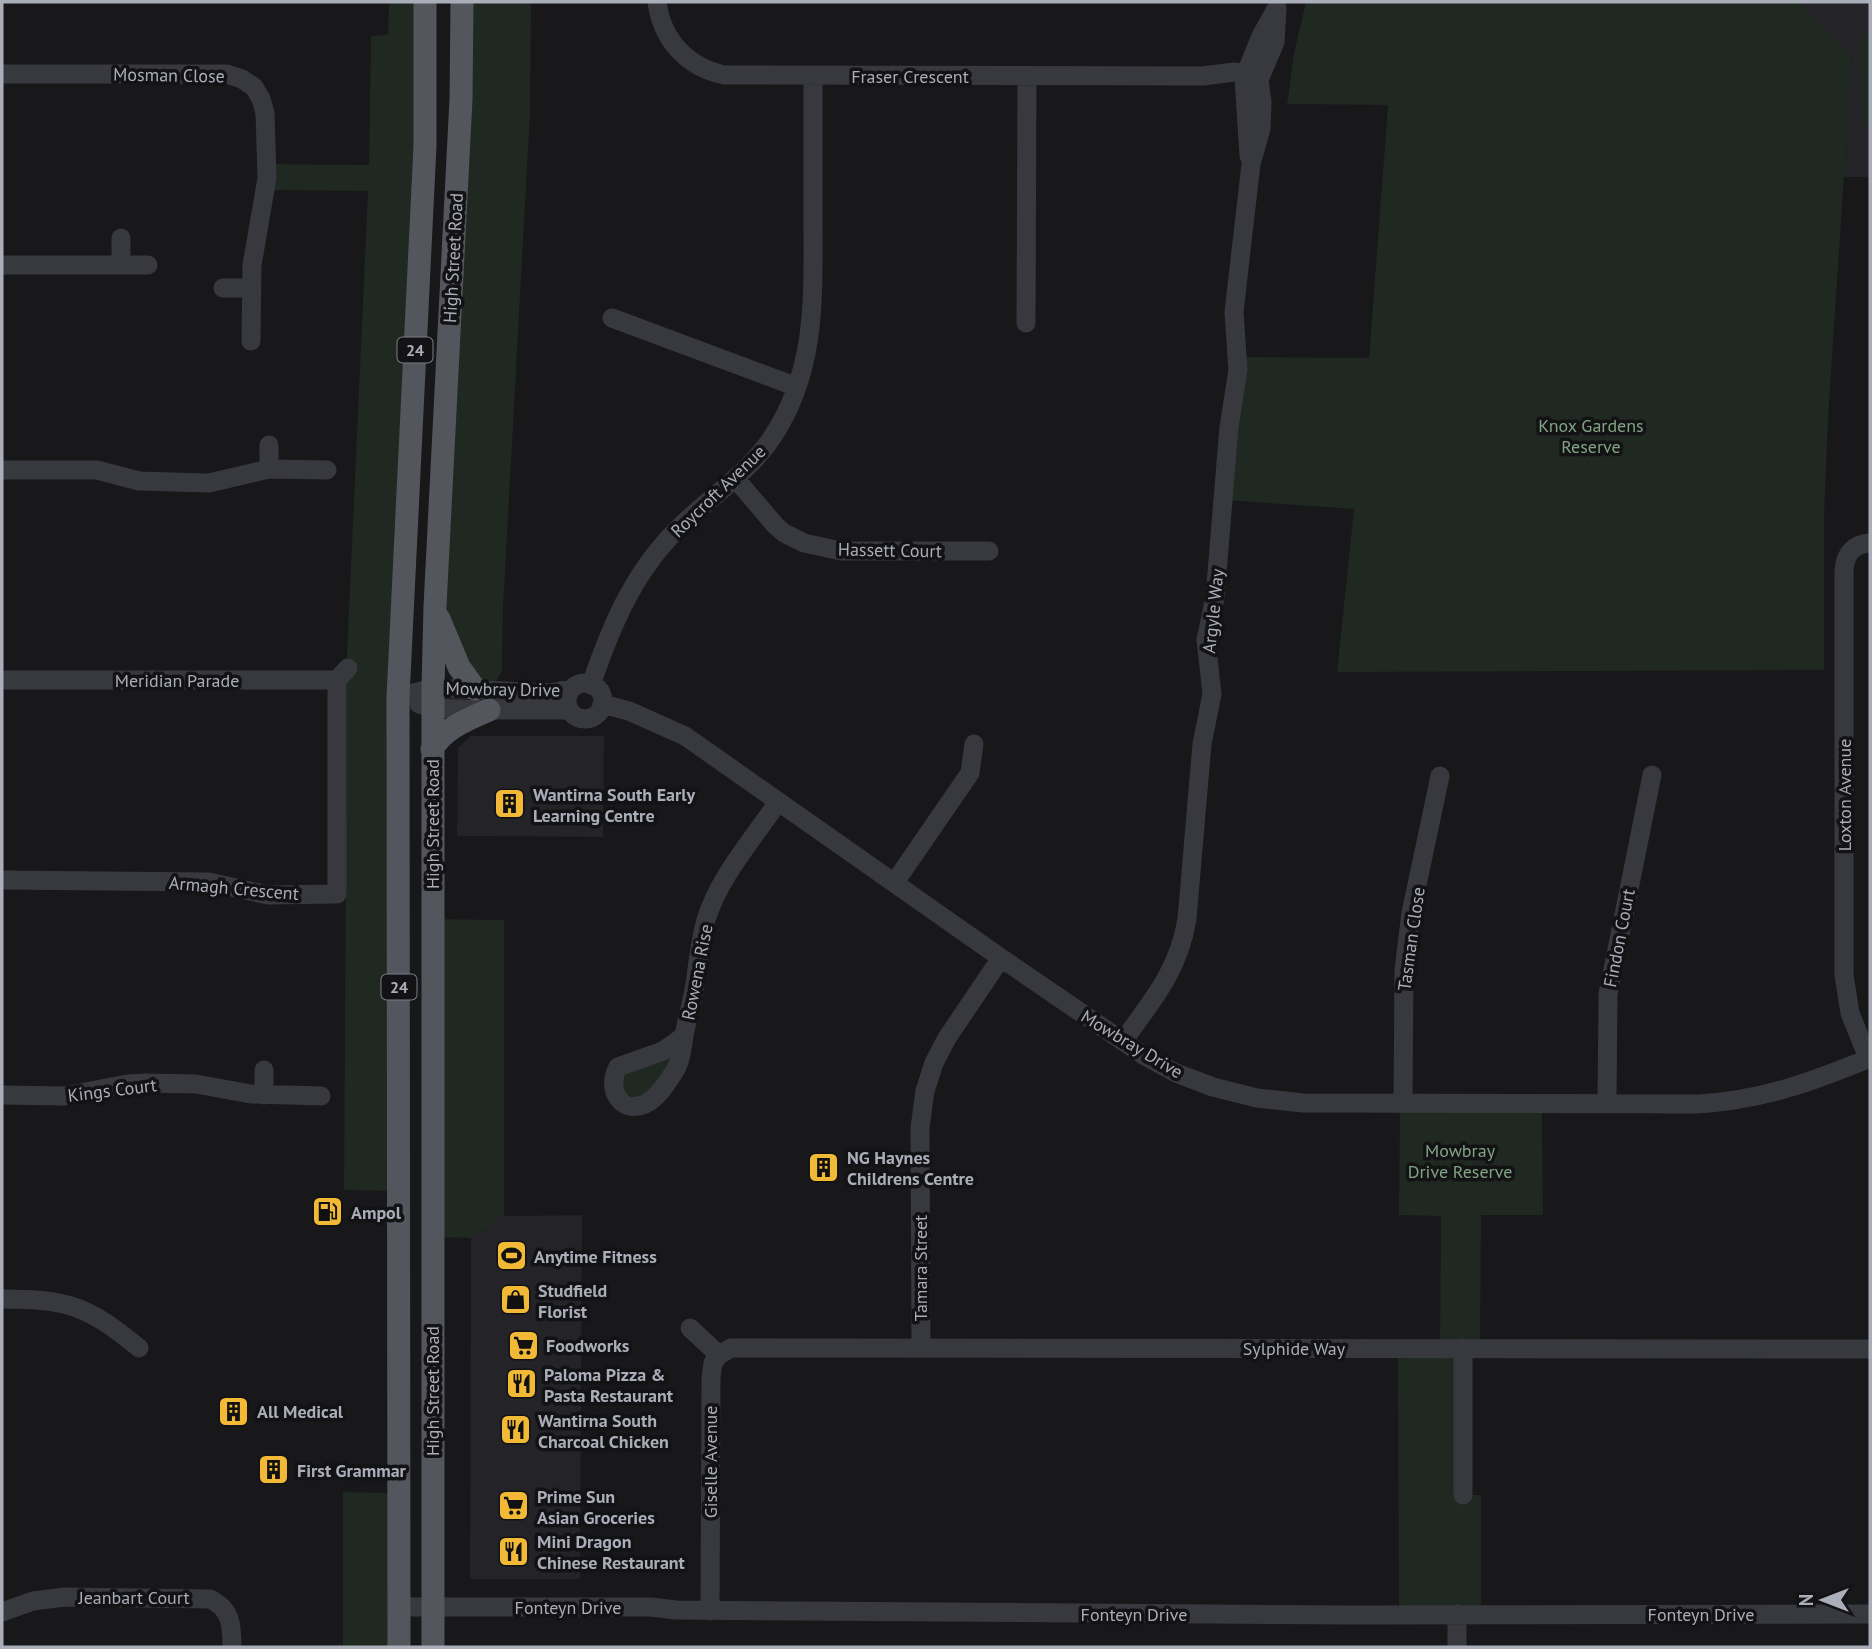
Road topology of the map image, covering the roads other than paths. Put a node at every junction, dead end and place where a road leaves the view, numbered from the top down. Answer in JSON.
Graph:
{"nodes":[{"id":1,"x":425,"y":2,"type":"edge"},
{"id":2,"x":462,"y":2,"type":"edge"},
{"id":3,"x":657,"y":2,"type":"edge"},
{"id":4,"x":1278,"y":5,"type":"edge"},
{"id":5,"x":2,"y":74,"type":"edge"},
{"id":6,"x":813,"y":76,"type":"junction"},
{"id":7,"x":1027,"y":76,"type":"junction"},
{"id":8,"x":1252,"y":79,"type":"junction"},
{"id":9,"x":121,"y":238,"type":"dead end"},
{"id":10,"x":2,"y":265,"type":"edge"},
{"id":11,"x":121,"y":265,"type":"junction"},
{"id":12,"x":148,"y":265,"type":"dead end"},
{"id":13,"x":223,"y":288,"type":"dead end"},
{"id":14,"x":250,"y":288,"type":"junction"},
{"id":15,"x":451,"y":296,"type":"junction"},
{"id":16,"x":417,"y":313,"type":"junction"},
{"id":17,"x":612,"y":318,"type":"dead end"},
{"id":18,"x":1026,"y":323,"type":"dead end"},
{"id":19,"x":251,"y":341,"type":"dead end"},
{"id":20,"x":797,"y":387,"type":"junction"},
{"id":21,"x":269,"y":444,"type":"dead end"},
{"id":22,"x":269,"y":469,"type":"junction"},
{"id":23,"x":2,"y":470,"type":"edge"},
{"id":24,"x":327,"y":470,"type":"dead end"},
{"id":25,"x":735,"y":478,"type":"junction"},
{"id":26,"x":1870,"y":543,"type":"edge"},
{"id":27,"x":989,"y":551,"type":"dead end"},
{"id":28,"x":435,"y":606,"type":"junction"},
{"id":29,"x":342,"y":674,"type":"joint"},
{"id":30,"x":2,"y":680,"type":"edge"},
{"id":31,"x":591,"y":685,"type":"junction"},
{"id":32,"x":475,"y":689,"type":"junction"},
{"id":33,"x":571,"y":689,"type":"junction"},
{"id":34,"x":398,"y":697,"type":"junction"},
{"id":35,"x":432,"y":698,"type":"junction"},
{"id":36,"x":602,"y":704,"type":"junction"},
{"id":37,"x":489,"y":710,"type":"junction"},
{"id":38,"x":569,"y":710,"type":"junction"},
{"id":39,"x":974,"y":744,"type":"dead end"},
{"id":40,"x":432,"y":749,"type":"junction"},
{"id":41,"x":1652,"y":775,"type":"dead end"},
{"id":42,"x":1440,"y":776,"type":"dead end"},
{"id":43,"x":778,"y":802,"type":"junction"},
{"id":44,"x":2,"y":880,"type":"edge"},
{"id":45,"x":895,"y":881,"type":"junction"},
{"id":46,"x":1001,"y":958,"type":"junction"},
{"id":47,"x":684,"y":1036,"type":"dead end"},
{"id":48,"x":1123,"y":1041,"type":"junction"},
{"id":49,"x":1869,"y":1058,"type":"edge"},
{"id":50,"x":264,"y":1070,"type":"dead end"},
{"id":51,"x":264,"y":1095,"type":"junction"},
{"id":52,"x":2,"y":1096,"type":"edge"},
{"id":53,"x":321,"y":1096,"type":"dead end"},
{"id":54,"x":1607,"y":1102,"type":"junction"},
{"id":55,"x":1403,"y":1103,"type":"junction"},
{"id":56,"x":432,"y":1224,"type":"junction"},
{"id":57,"x":399,"y":1276,"type":"junction"},
{"id":58,"x":2,"y":1299,"type":"edge"},
{"id":59,"x":690,"y":1328,"type":"dead end"},
{"id":60,"x":920,"y":1347,"type":"junction"},
{"id":61,"x":139,"y":1348,"type":"dead end"},
{"id":62,"x":1463,"y":1348,"type":"junction"},
{"id":63,"x":1870,"y":1349,"type":"edge"},
{"id":64,"x":719,"y":1354,"type":"junction"},
{"id":65,"x":1463,"y":1495,"type":"dead end"},
{"id":66,"x":399,"y":1607,"type":"junction"},
{"id":67,"x":432,"y":1607,"type":"junction"},
{"id":68,"x":710,"y":1611,"type":"junction"},
{"id":69,"x":2,"y":1612,"type":"edge"},
{"id":70,"x":1457,"y":1614,"type":"junction"},
{"id":71,"x":1870,"y":1614,"type":"edge"},
{"id":72,"x":232,"y":1647,"type":"edge"},
{"id":73,"x":399,"y":1647,"type":"edge"},
{"id":74,"x":433,"y":1647,"type":"edge"},
{"id":75,"x":1457,"y":1647,"type":"edge"}],
"edges":[{"from":1,"to":16,"type":"main road","name":"High Street Road","number":"24"},
{"from":2,"to":15,"type":"main road","name":"High Street Road","number":"24"},
{"from":3,"to":6,"type":"street","name":"Fraser Crescent"},
{"from":4,"to":8,"type":"street","name":"Argyle Way"},
{"from":5,"to":14,"type":"street","name":"Mosman Close"},
{"from":6,"to":7,"type":"street","name":"Fraser Crescent"},
{"from":6,"to":20,"type":"street","name":"Roycroft Avenue"},
{"from":7,"to":8,"type":"street","name":"Fraser Crescent"},
{"from":7,"to":18,"type":"street"},
{"from":8,"to":48,"type":"street","name":"Argyle Way"},
{"from":9,"to":11,"type":"street"},
{"from":10,"to":11,"type":"street"},
{"from":11,"to":12,"type":"street"},
{"from":13,"to":14,"type":"street"},
{"from":14,"to":19,"type":"street","name":"Mosman Close"},
{"from":15,"to":16,"type":"main road"},
{"from":15,"to":28,"type":"main road","name":"High Street Road","number":"24"},
{"from":16,"to":34,"type":"main road","name":"High Street Road","number":"24"},
{"from":17,"to":20,"type":"street"},
{"from":20,"to":25,"type":"street","name":"Roycroft Avenue"},
{"from":21,"to":22,"type":"street"},
{"from":22,"to":23,"type":"street"},
{"from":22,"to":24,"type":"street"},
{"from":25,"to":27,"type":"street","name":"Hassett Court"},
{"from":25,"to":31,"type":"street","name":"Roycroft Avenue"},
{"from":26,"to":49,"type":"street","name":"Loxton Avenue"},
{"from":28,"to":32,"type":"main road"},
{"from":28,"to":35,"type":"main road","name":"High Street Road","number":"24"},
{"from":29,"to":30,"type":"street","name":"Meridian Parade"},
{"from":29,"to":44,"type":"street","name":"Armagh Crescent"},
{"from":31,"to":33,"type":"street","name":"Mowbray Drive"},
{"from":31,"to":36,"type":"street"},
{"from":32,"to":33,"type":"street","name":"Mowbray Drive"},
{"from":32,"to":35,"type":"street","name":"Mowbray Drive"},
{"from":33,"to":38,"type":"street","name":"Mowbray Drive"},
{"from":34,"to":35,"type":"street","name":"Mowbray Drive"},
{"from":34,"to":57,"type":"main road","name":"High Street Road","number":"24"},
{"from":35,"to":37,"type":"street","name":"Mowbray Drive"},
{"from":35,"to":40,"type":"main road","name":"High Street Road","number":"24"},
{"from":36,"to":38,"type":"street","name":"Mowbray Drive"},
{"from":36,"to":43,"type":"street","name":"Mowbray Drive"},
{"from":37,"to":38,"type":"street","name":"Mowbray Drive"},
{"from":37,"to":40,"type":"main road"},
{"from":39,"to":45,"type":"street"},
{"from":40,"to":56,"type":"main road","name":"High Street Road","number":"24"},
{"from":41,"to":54,"type":"street","name":"Findon Court"},
{"from":42,"to":55,"type":"street","name":"Tasman Close"},
{"from":43,"to":45,"type":"street","name":"Mowbray Drive"},
{"from":43,"to":47,"type":"street","name":"Rowena Rise"},
{"from":45,"to":46,"type":"street","name":"Mowbray Drive"},
{"from":46,"to":48,"type":"street","name":"Mowbray Drive"},
{"from":46,"to":60,"type":"street","name":"Tamara Street"},
{"from":48,"to":55,"type":"street","name":"Mowbray Drive"},
{"from":49,"to":54,"type":"street","name":"Mowbray Drive"},
{"from":50,"to":51,"type":"street"},
{"from":51,"to":52,"type":"street","name":"Kings Court"},
{"from":51,"to":53,"type":"street","name":"Kings Court"},
{"from":54,"to":55,"type":"street","name":"Mowbray Drive"},
{"from":56,"to":57,"type":"main road"},
{"from":56,"to":67,"type":"main road","name":"High Street Road","number":"24"},
{"from":57,"to":66,"type":"main road","name":"High Street Road","number":"24"},
{"from":58,"to":61,"type":"street"},
{"from":59,"to":64,"type":"street"},
{"from":60,"to":62,"type":"street","name":"Sylphide Way"},
{"from":60,"to":64,"type":"street","name":"Sylphide Way"},
{"from":62,"to":63,"type":"street","name":"Sylphide Way"},
{"from":62,"to":65,"type":"street"},
{"from":64,"to":68,"type":"street","name":"Giselle Avenue"},
{"from":66,"to":67,"type":"street","name":"Fonteyn Drive"},
{"from":66,"to":73,"type":"main road","name":"High Street Road","number":"24"},
{"from":67,"to":68,"type":"street","name":"Fonteyn Drive"},
{"from":67,"to":74,"type":"main road","name":"High Street Road","number":"24"},
{"from":68,"to":70,"type":"street","name":"Fonteyn Drive"},
{"from":69,"to":72,"type":"street","name":"Jeanbart Court"},
{"from":70,"to":71,"type":"street","name":"Fonteyn Drive"},
{"from":70,"to":75,"type":"street"}]}
